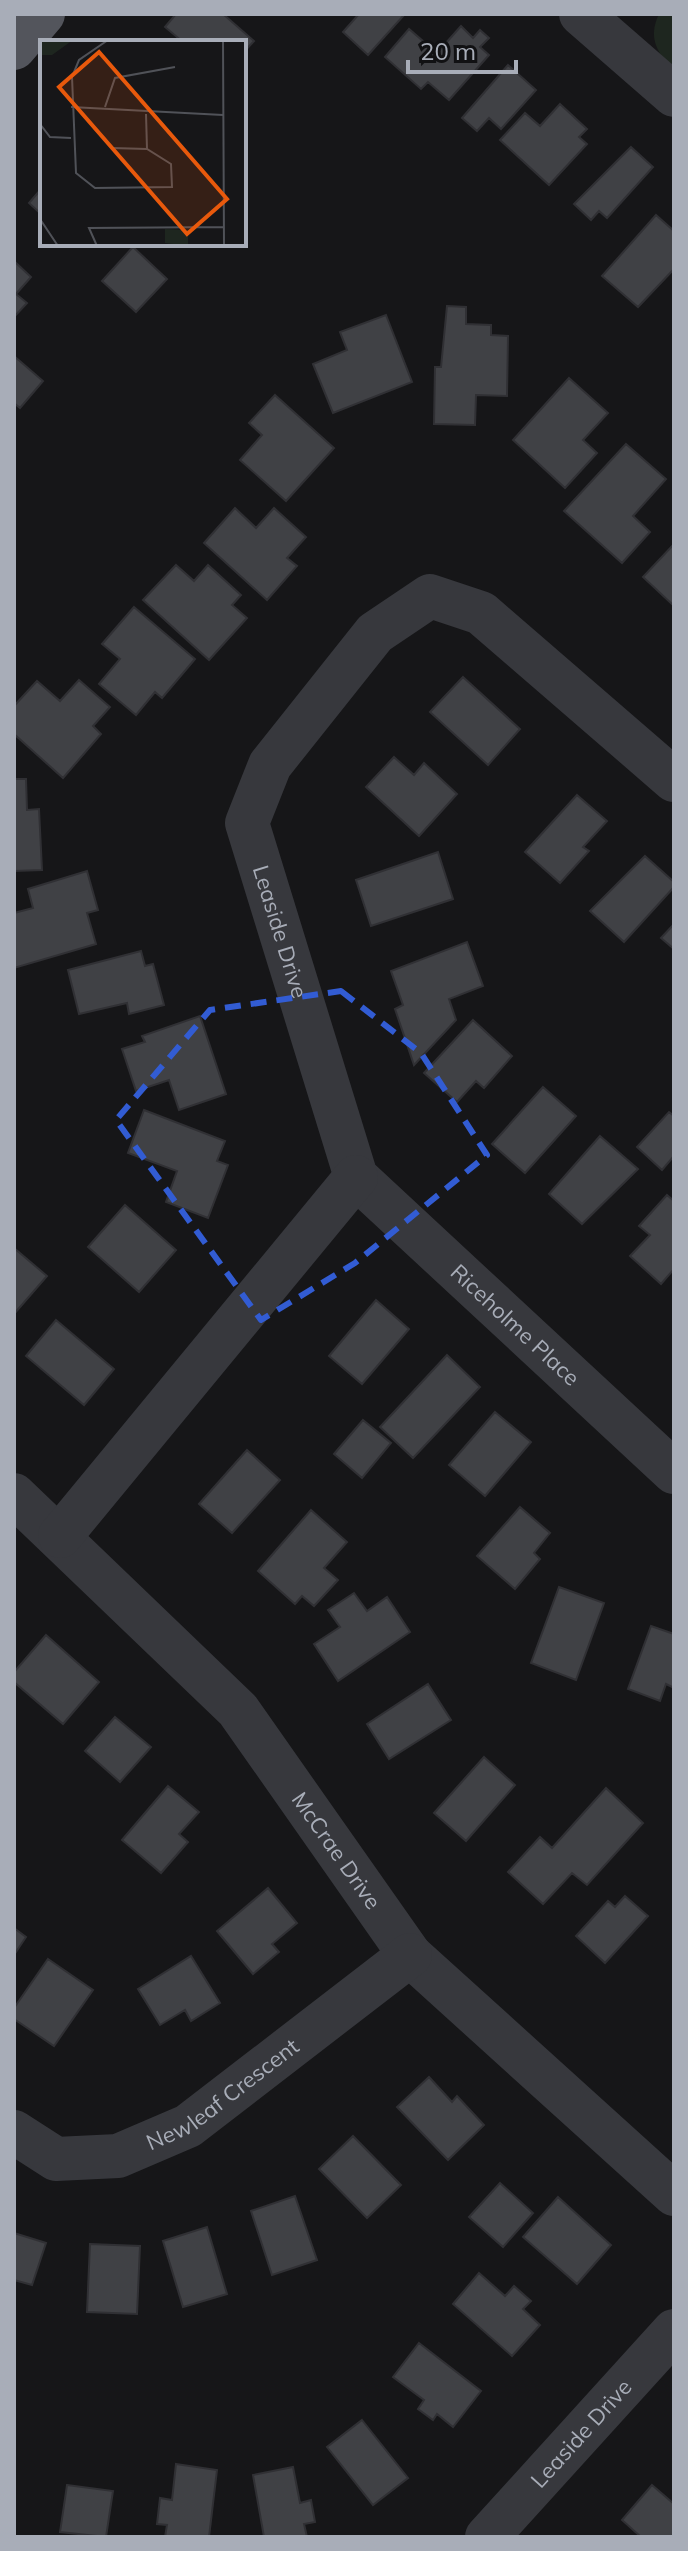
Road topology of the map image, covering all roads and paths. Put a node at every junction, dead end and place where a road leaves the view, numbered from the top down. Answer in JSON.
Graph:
{"nodes":[{"id":1,"x":43,"y":14,"type":"edge"},
{"id":2,"x":605,"y":22,"type":"edge"},
{"id":3,"x":14,"y":48,"type":"edge"},
{"id":4,"x":674,"y":95,"type":"edge"},
{"id":5,"x":674,"y":780,"type":"edge"},
{"id":6,"x":356,"y":1177,"type":"junction"},
{"id":7,"x":674,"y":1472,"type":"edge"},
{"id":8,"x":14,"y":1495,"type":"edge"},
{"id":9,"x":60,"y":1536,"type":"junction"},
{"id":10,"x":410,"y":1955,"type":"junction"},
{"id":11,"x":14,"y":2132,"type":"edge"},
{"id":12,"x":674,"y":2194,"type":"edge"},
{"id":13,"x":674,"y":2331,"type":"edge"},
{"id":14,"x":487,"y":2537,"type":"edge"}],
"edges":[{"from":1,"to":3,"type":"main road"},
{"from":2,"to":4,"type":"street"},
{"from":5,"to":6,"type":"street","name":"Leaside Drive"},
{"from":6,"to":7,"type":"street","name":"Riceholme Place"},
{"from":6,"to":9,"type":"street"},
{"from":8,"to":9,"type":"street","name":"McCrae Drive"},
{"from":9,"to":10,"type":"street","name":"McCrae Drive"},
{"from":10,"to":11,"type":"street","name":"Newleaf Crescent"},
{"from":10,"to":12,"type":"street","name":"McCrae Drive"},
{"from":13,"to":14,"type":"street","name":"Leaside Drive"}]}
